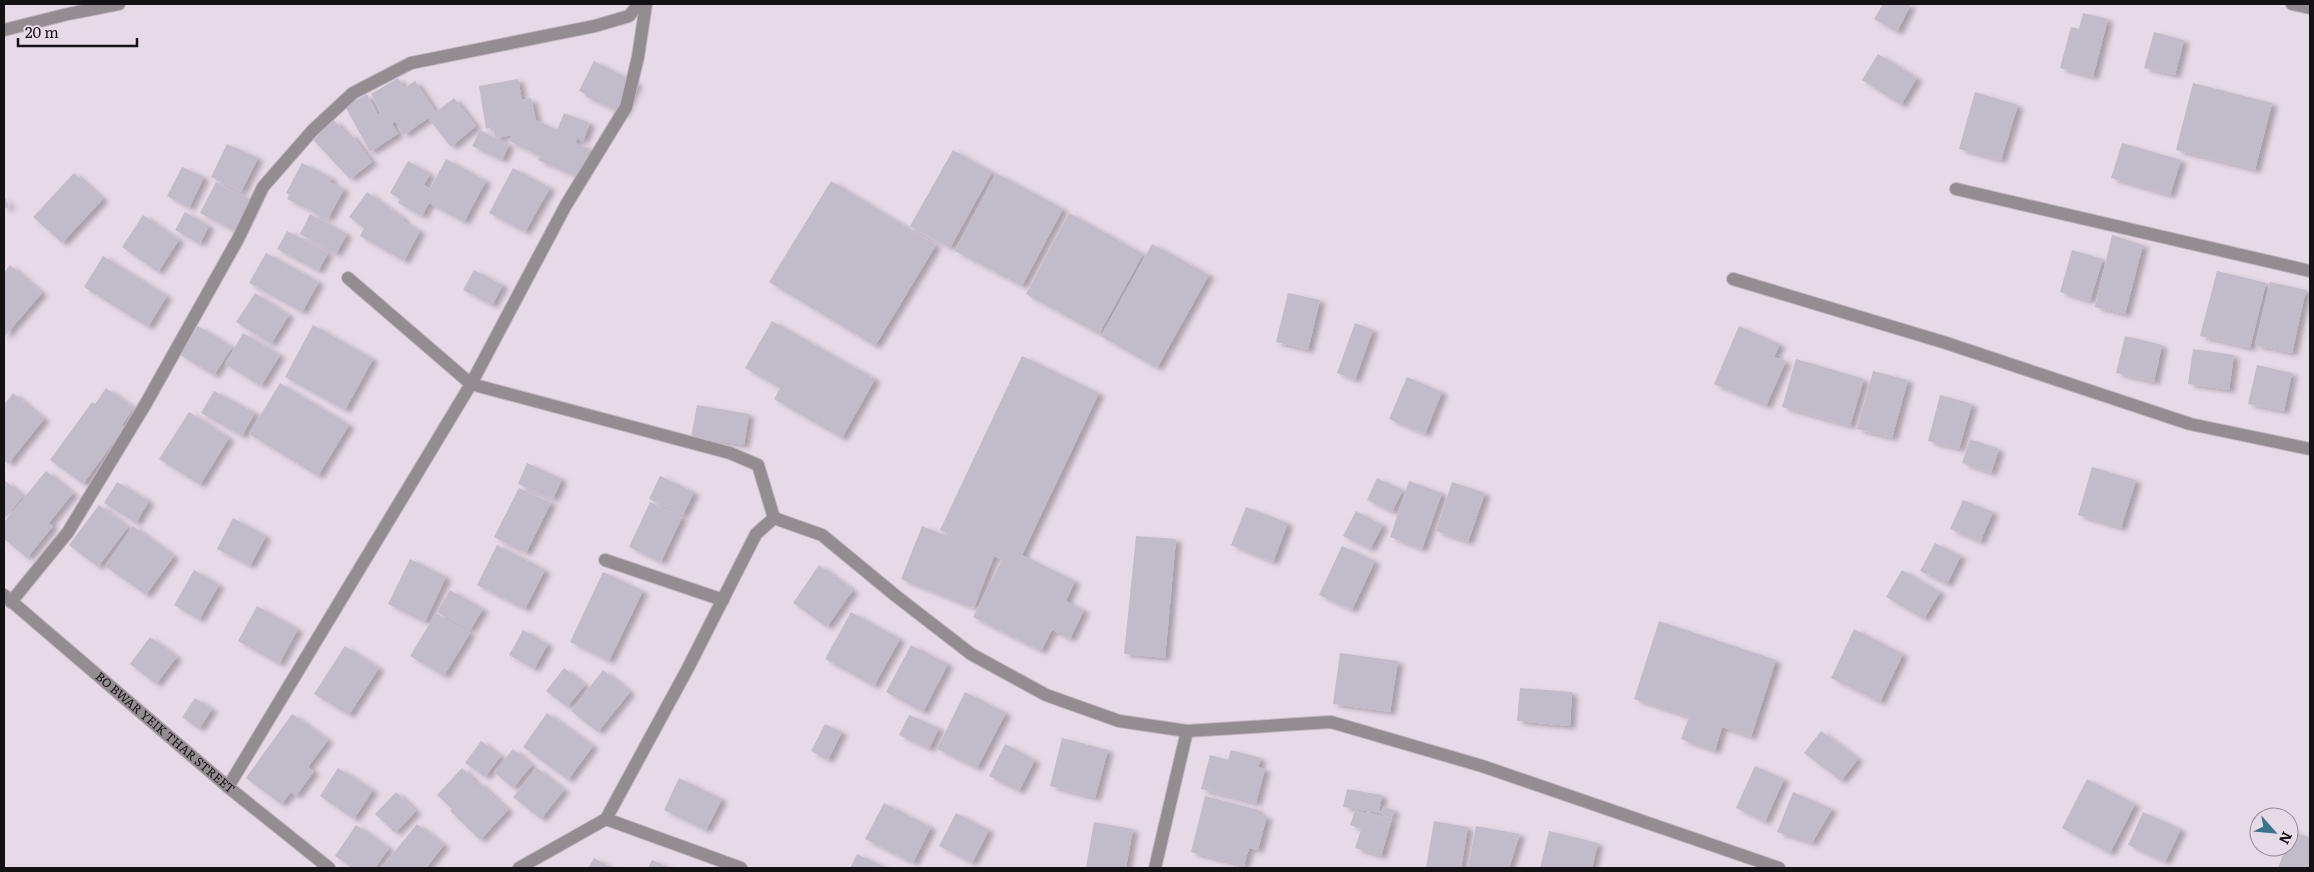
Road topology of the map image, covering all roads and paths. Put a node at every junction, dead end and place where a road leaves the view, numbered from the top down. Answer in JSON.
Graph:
{"nodes":[{"id":1,"x":119,"y":4,"type":"edge"},
{"id":2,"x":639,"y":4,"type":"edge"},
{"id":3,"x":646,"y":4,"type":"edge"},
{"id":4,"x":2292,"y":4,"type":"edge"},
{"id":5,"x":2310,"y":8,"type":"edge"},
{"id":6,"x":4,"y":30,"type":"edge"},
{"id":7,"x":1956,"y":190,"type":"dead end"},
{"id":8,"x":2310,"y":271,"type":"edge"},
{"id":9,"x":348,"y":278,"type":"dead end"},
{"id":10,"x":1733,"y":279,"type":"dead end"},
{"id":11,"x":472,"y":384,"type":"junction"},
{"id":12,"x":2310,"y":449,"type":"edge"},
{"id":13,"x":774,"y":518,"type":"junction"},
{"id":14,"x":605,"y":560,"type":"dead end"},
{"id":15,"x":8,"y":598,"type":"edge"},
{"id":16,"x":723,"y":600,"type":"junction"},
{"id":17,"x":1187,"y":731,"type":"junction"},
{"id":18,"x":228,"y":787,"type":"junction"},
{"id":19,"x":606,"y":818,"type":"junction"},
{"id":20,"x":329,"y":868,"type":"edge"},
{"id":21,"x":519,"y":868,"type":"edge"},
{"id":22,"x":741,"y":868,"type":"edge"},
{"id":23,"x":1155,"y":868,"type":"edge"},
{"id":24,"x":1779,"y":868,"type":"edge"}],
"edges":[{"from":1,"to":6,"type":"street"},
{"from":2,"to":15,"type":"street"},
{"from":3,"to":11,"type":"street"},
{"from":4,"to":5,"type":"street"},
{"from":7,"to":8,"type":"street"},
{"from":9,"to":11,"type":"street"},
{"from":10,"to":12,"type":"street"},
{"from":11,"to":13,"type":"street"},
{"from":11,"to":18,"type":"street"},
{"from":13,"to":16,"type":"street"},
{"from":13,"to":17,"type":"street"},
{"from":14,"to":16,"type":"street"},
{"from":15,"to":18,"type":"street","name":"BO BWAR YEIK THAR STREET"},
{"from":16,"to":19,"type":"street"},
{"from":17,"to":23,"type":"street"},
{"from":17,"to":24,"type":"street"},
{"from":18,"to":20,"type":"street","name":"BO BWAR YEIK THAR STREET"},
{"from":19,"to":21,"type":"street"},
{"from":19,"to":22,"type":"street"}]}
